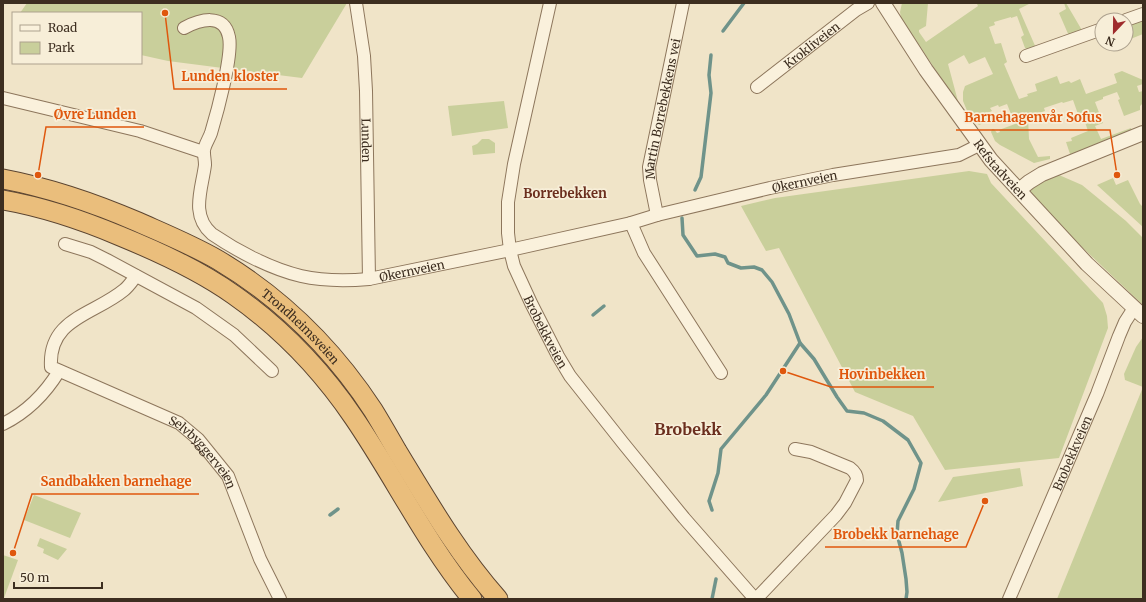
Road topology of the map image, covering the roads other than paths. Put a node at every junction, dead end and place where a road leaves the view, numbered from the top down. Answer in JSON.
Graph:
{"nodes":[{"id":1,"x":356,"y":3,"type":"edge"},
{"id":2,"x":550,"y":3,"type":"edge"},
{"id":3,"x":683,"y":3,"type":"edge"},
{"id":4,"x":868,"y":3,"type":"edge"},
{"id":5,"x":883,"y":3,"type":"edge"},
{"id":6,"x":184,"y":28,"type":"dead end"},
{"id":7,"x":1094,"y":32,"type":"edge"},
{"id":8,"x":1026,"y":56,"type":"dead end"},
{"id":9,"x":757,"y":88,"type":"dead end"},
{"id":10,"x":3,"y":98,"type":"edge"},
{"id":11,"x":1143,"y":133,"type":"edge"},
{"id":12,"x":979,"y":145,"type":"junction"},
{"id":13,"x":203,"y":152,"type":"junction"},
{"id":14,"x":3,"y":179,"type":"edge"},
{"id":15,"x":1019,"y":190,"type":"junction"},
{"id":16,"x":3,"y":200,"type":"edge"},
{"id":17,"x":657,"y":215,"type":"junction"},
{"id":18,"x":631,"y":223,"type":"junction"},
{"id":19,"x":65,"y":244,"type":"dead end"},
{"id":20,"x":510,"y":250,"type":"junction"},
{"id":21,"x":136,"y":276,"type":"junction"},
{"id":22,"x":369,"y":279,"type":"junction"},
{"id":23,"x":1138,"y":312,"type":"edge"},
{"id":24,"x":59,"y":371,"type":"junction"},
{"id":25,"x":272,"y":371,"type":"dead end"},
{"id":26,"x":721,"y":373,"type":"dead end"},
{"id":27,"x":3,"y":424,"type":"edge"},
{"id":28,"x":795,"y":449,"type":"dead end"},
{"id":29,"x":280,"y":599,"type":"edge"},
{"id":30,"x":472,"y":599,"type":"edge"},
{"id":31,"x":498,"y":599,"type":"edge"},
{"id":32,"x":756,"y":599,"type":"edge"},
{"id":33,"x":1009,"y":599,"type":"edge"}],
"edges":[{"from":1,"to":22,"type":"street","name":"Lunden"},
{"from":2,"to":20,"type":"street","name":"Brobekkveien"},
{"from":3,"to":17,"type":"street","name":"Martin Borrebekkens vei"},
{"from":4,"to":9,"type":"street","name":"Krokliveien"},
{"from":5,"to":12,"type":"street","name":"Refstadveien"},
{"from":6,"to":13,"type":"street"},
{"from":7,"to":8,"type":"street"},
{"from":10,"to":13,"type":"street"},
{"from":11,"to":15,"type":"street"},
{"from":12,"to":15,"type":"street","name":"Refstadveien"},
{"from":12,"to":17,"type":"street","name":"Økernveien"},
{"from":13,"to":22,"type":"street","name":"Økernveien"},
{"from":14,"to":31,"type":"highway","name":"Trondheimsveien"},
{"from":15,"to":23,"type":"street","name":"Refstadveien"},
{"from":16,"to":30,"type":"highway","name":"Trondheimsveien"},
{"from":17,"to":18,"type":"street","name":"Økernveien"},
{"from":18,"to":20,"type":"street","name":"Økernveien"},
{"from":18,"to":26,"type":"street"},
{"from":19,"to":21,"type":"street"},
{"from":20,"to":22,"type":"street","name":"Økernveien"},
{"from":20,"to":32,"type":"street","name":"Brobekkveien"},
{"from":21,"to":24,"type":"street"},
{"from":21,"to":25,"type":"street"},
{"from":23,"to":33,"type":"street","name":"Brobekkveien"},
{"from":24,"to":27,"type":"street"},
{"from":24,"to":29,"type":"street","name":"Selvbyggerveien"},
{"from":28,"to":32,"type":"street","name":"Brobekkveien"}]}
